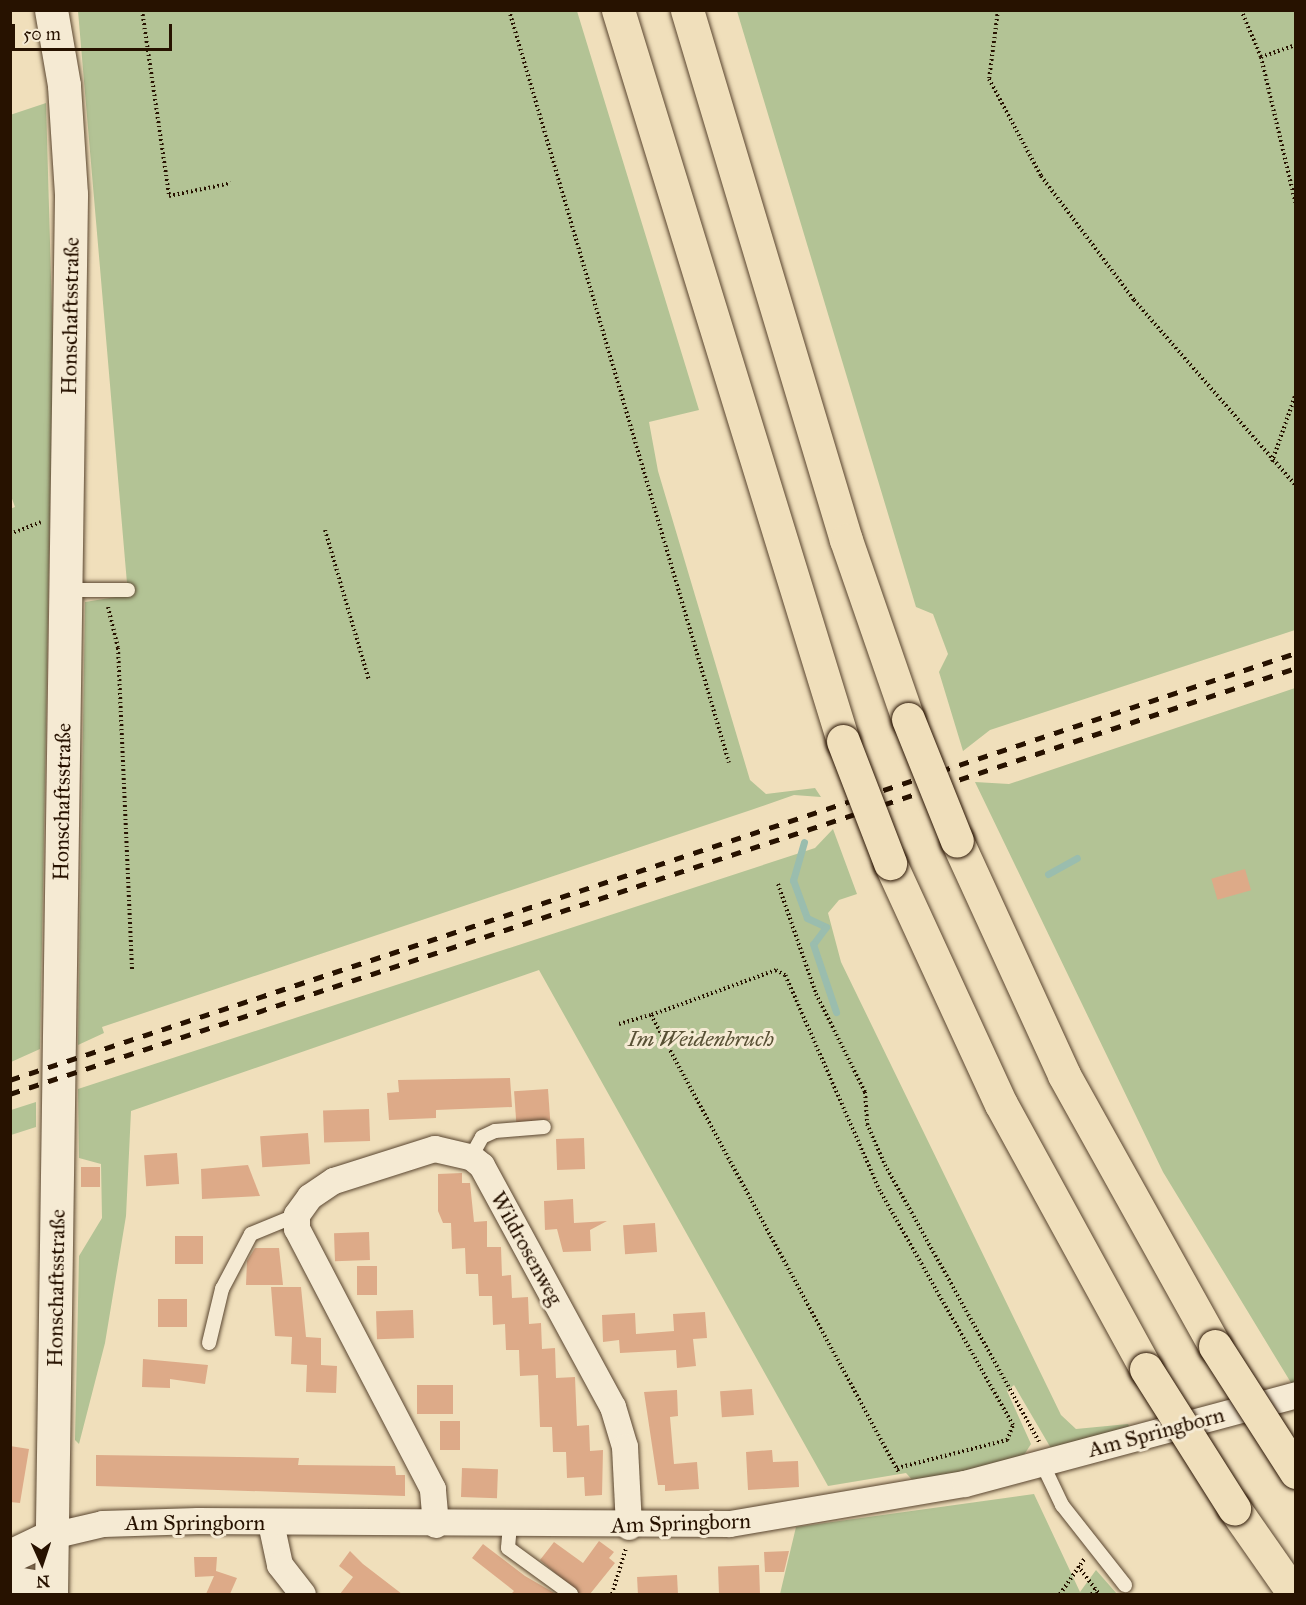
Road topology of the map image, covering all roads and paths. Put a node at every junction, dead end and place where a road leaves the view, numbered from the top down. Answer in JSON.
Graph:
{"nodes":[{"id":1,"x":51,"y":10,"type":"edge"},
{"id":2,"x":142,"y":10,"type":"edge"},
{"id":3,"x":509,"y":10,"type":"edge"},
{"id":4,"x":618,"y":10,"type":"edge"},
{"id":5,"x":687,"y":10,"type":"edge"},
{"id":6,"x":998,"y":10,"type":"edge"},
{"id":7,"x":1241,"y":10,"type":"edge"},
{"id":8,"x":1296,"y":45,"type":"edge"},
{"id":9,"x":1260,"y":57,"type":"junction"},
{"id":10,"x":231,"y":183,"type":"dead end"},
{"id":11,"x":1296,"y":205,"type":"edge"},
{"id":12,"x":1296,"y":393,"type":"edge"},
{"id":13,"x":1272,"y":463,"type":"junction"},
{"id":14,"x":1296,"y":486,"type":"edge"},
{"id":15,"x":47,"y":520,"type":"dead end"},
{"id":16,"x":325,"y":530,"type":"dead end"},
{"id":17,"x":10,"y":534,"type":"edge"},
{"id":18,"x":65,"y":590,"type":"junction"},
{"id":19,"x":128,"y":590,"type":"dead end"},
{"id":20,"x":104,"y":591,"type":"junction"},
{"id":21,"x":369,"y":680,"type":"dead end"},
{"id":22,"x":729,"y":763,"type":"dead end"},
{"id":23,"x":778,"y":884,"type":"dead end"},
{"id":24,"x":132,"y":971,"type":"dead end"},
{"id":25,"x":651,"y":1015,"type":"junction"},
{"id":26,"x":620,"y":1024,"type":"dead end"},
{"id":27,"x":544,"y":1127,"type":"dead end"},
{"id":28,"x":471,"y":1157,"type":"junction"},
{"id":29,"x":297,"y":1215,"type":"junction"},
{"id":30,"x":208,"y":1343,"type":"dead end"},
{"id":31,"x":1296,"y":1395,"type":"edge"},
{"id":32,"x":1042,"y":1463,"type":"junction"},
{"id":33,"x":897,"y":1468,"type":"junction"},
{"id":34,"x":1296,"y":1472,"type":"edge"},
{"id":35,"x":909,"y":1495,"type":"junction"},
{"id":36,"x":271,"y":1523,"type":"junction"},
{"id":37,"x":436,"y":1525,"type":"junction"},
{"id":38,"x":510,"y":1525,"type":"junction"},
{"id":39,"x":629,"y":1527,"type":"junction"},
{"id":40,"x":52,"y":1536,"type":"junction"},
{"id":41,"x":10,"y":1556,"type":"edge"},
{"id":42,"x":10,"y":1582,"type":"edge"},
{"id":43,"x":1125,"y":1584,"type":"dead end"},
{"id":44,"x":1095,"y":1589,"type":"junction"},
{"id":45,"x":42,"y":1594,"type":"edge"},
{"id":46,"x":51,"y":1594,"type":"edge"},
{"id":47,"x":303,"y":1594,"type":"edge"},
{"id":48,"x":571,"y":1594,"type":"edge"},
{"id":49,"x":612,"y":1594,"type":"edge"},
{"id":50,"x":1060,"y":1594,"type":"edge"},
{"id":51,"x":1092,"y":1594,"type":"edge"},
{"id":52,"x":1099,"y":1594,"type":"edge"},
{"id":53,"x":1294,"y":1594,"type":"edge"}],
"edges":[{"from":1,"to":18,"type":"street","name":"Honschaftsstraße"},
{"from":2,"to":10,"type":"path"},
{"from":3,"to":22,"type":"path"},
{"from":4,"to":53,"type":"highway","bridge":true},
{"from":5,"to":34,"type":"highway","bridge":true},
{"from":6,"to":13,"type":"path"},
{"from":7,"to":9,"type":"path"},
{"from":8,"to":9,"type":"path"},
{"from":9,"to":11,"type":"path"},
{"from":12,"to":13,"type":"path"},
{"from":13,"to":14,"type":"path"},
{"from":15,"to":17,"type":"path"},
{"from":16,"to":21,"type":"path"},
{"from":18,"to":20,"type":"lane"},
{"from":18,"to":40,"type":"street","name":"Honschaftsstraße"},
{"from":19,"to":20,"type":"lane"},
{"from":20,"to":24,"type":"path"},
{"from":23,"to":32,"type":"path"},
{"from":25,"to":26,"type":"path"},
{"from":25,"to":33,"type":"path"},
{"from":25,"to":33,"type":"path"},
{"from":27,"to":28,"type":"lane"},
{"from":28,"to":29,"type":"street"},
{"from":28,"to":39,"type":"street","name":"Wildrosenweg"},
{"from":29,"to":30,"type":"lane"},
{"from":29,"to":37,"type":"street"},
{"from":31,"to":32,"type":"street","name":"Am Springborn"},
{"from":32,"to":35,"type":"street","name":"Am Springborn"},
{"from":32,"to":43,"type":"lane"},
{"from":33,"to":35,"type":"path"},
{"from":35,"to":39,"type":"street","name":"Am Springborn"},
{"from":36,"to":37,"type":"street","name":"Am Springborn"},
{"from":36,"to":40,"type":"street","name":"Am Springborn"},
{"from":36,"to":47,"type":"street"},
{"from":37,"to":38,"type":"street","name":"Am Springborn"},
{"from":38,"to":39,"type":"street","name":"Am Springborn"},
{"from":38,"to":48,"type":"lane"},
{"from":39,"to":49,"type":"path"},
{"from":40,"to":41,"type":"street"},
{"from":40,"to":46,"type":"street","name":"Honschaftsstraße"},
{"from":42,"to":45,"type":"street"},
{"from":44,"to":50,"type":"path"},
{"from":44,"to":51,"type":"path"},
{"from":44,"to":52,"type":"path"}]}
